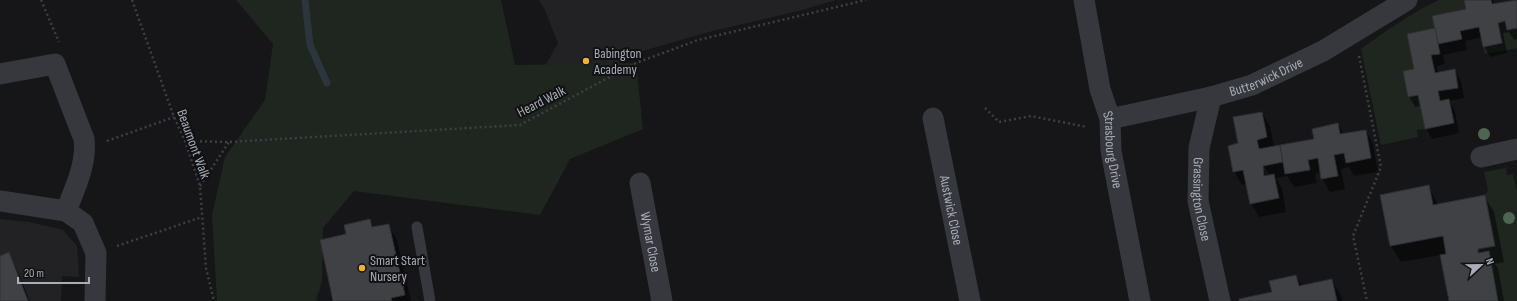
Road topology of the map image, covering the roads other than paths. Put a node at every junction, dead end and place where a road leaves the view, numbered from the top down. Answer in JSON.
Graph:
{"nodes":[{"id":1,"x":1084,"y":0,"type":"edge"},
{"id":2,"x":1407,"y":0,"type":"edge"},
{"id":3,"x":0,"y":74,"type":"edge"},
{"id":4,"x":1211,"y":97,"type":"junction"},
{"id":5,"x":933,"y":118,"type":"dead end"},
{"id":6,"x":1110,"y":125,"type":"junction"},
{"id":7,"x":1517,"y":149,"type":"edge"},
{"id":8,"x":1481,"y":157,"type":"dead end"},
{"id":9,"x":640,"y":183,"type":"dead end"},
{"id":10,"x":0,"y":201,"type":"edge"},
{"id":11,"x":66,"y":211,"type":"junction"},
{"id":12,"x":417,"y":227,"type":"dead end"},
{"id":13,"x":95,"y":301,"type":"edge"},
{"id":14,"x":430,"y":301,"type":"edge"},
{"id":15,"x":662,"y":301,"type":"edge"},
{"id":16,"x":970,"y":301,"type":"edge"},
{"id":17,"x":1140,"y":301,"type":"edge"},
{"id":18,"x":1220,"y":301,"type":"edge"}],
"edges":[{"from":1,"to":6,"type":"street","name":"Strasbourg Drive"},
{"from":2,"to":4,"type":"street","name":"Butterwick Drive"},
{"from":3,"to":11,"type":"street"},
{"from":4,"to":6,"type":"street","name":"Butterwick Drive"},
{"from":4,"to":18,"type":"street","name":"Grassington Close"},
{"from":5,"to":16,"type":"street","name":"Austwick Close"},
{"from":6,"to":17,"type":"street","name":"Strasbourg Drive"},
{"from":7,"to":8,"type":"street"},
{"from":9,"to":15,"type":"street","name":"Wymar Close"},
{"from":10,"to":11,"type":"street"},
{"from":11,"to":13,"type":"street"},
{"from":12,"to":14,"type":"lane"}]}
